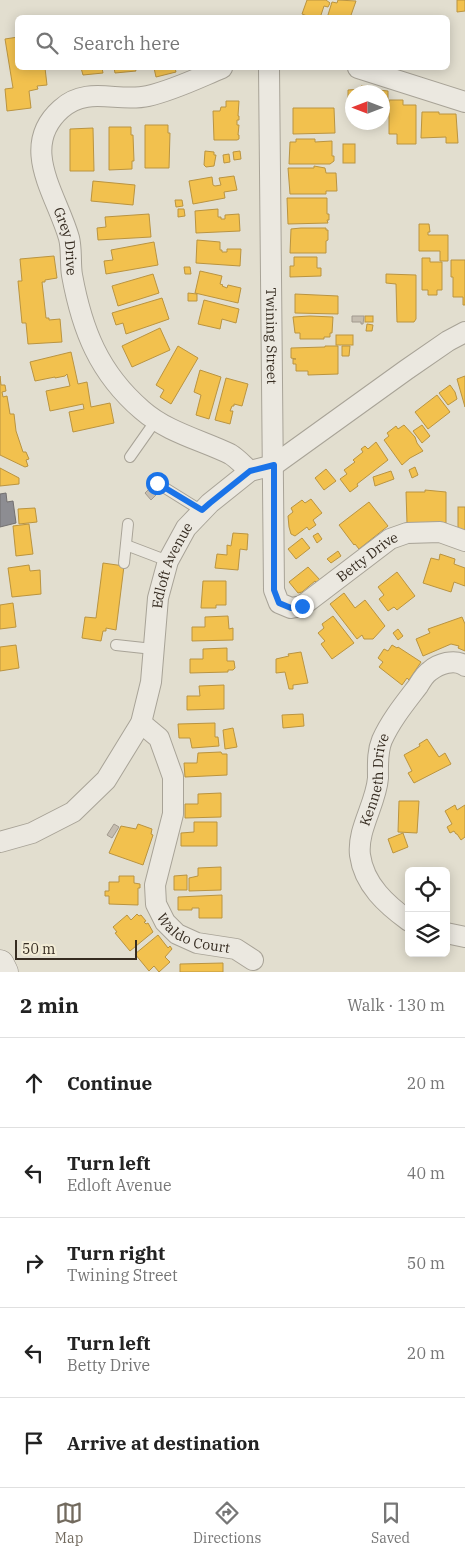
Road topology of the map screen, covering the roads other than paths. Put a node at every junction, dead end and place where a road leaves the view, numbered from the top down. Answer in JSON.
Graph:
{"nodes":[{"id":1,"x":217,"y":70,"type":"edge"},
{"id":2,"x":269,"y":70,"type":"edge"},
{"id":3,"x":364,"y":70,"type":"edge"},
{"id":4,"x":465,"y":102,"type":"edge"},
{"id":5,"x":465,"y":332,"type":"edge"},
{"id":6,"x":156,"y":420,"type":"junction"},
{"id":7,"x":130,"y":457,"type":"dead end"},
{"id":8,"x":274,"y":465,"type":"junction"},
{"id":9,"x":250,"y":471,"type":"junction"},
{"id":10,"x":157,"y":483,"type":"dead end"},
{"id":11,"x":202,"y":510,"type":"junction"},
{"id":12,"x":128,"y":524,"type":"dead end"},
{"id":13,"x":465,"y":541,"type":"edge"},
{"id":14,"x":126,"y":545,"type":"junction"},
{"id":15,"x":168,"y":561,"type":"junction"},
{"id":16,"x":124,"y":564,"type":"dead end"},
{"id":17,"x":279,"y":603,"type":"joint"},
{"id":18,"x":116,"y":645,"type":"dead end"},
{"id":19,"x":153,"y":649,"type":"junction"},
{"id":20,"x":465,"y":666,"type":"edge"},
{"id":21,"x":141,"y":722,"type":"junction"},
{"id":22,"x":0,"y":842,"type":"edge"},
{"id":23,"x":405,"y":918,"type":"edge"},
{"id":24,"x":450,"y":934,"type":"edge"},
{"id":25,"x":465,"y":937,"type":"edge"},
{"id":26,"x":253,"y":960,"type":"dead end"},
{"id":27,"x":0,"y":964,"type":"edge"},
{"id":28,"x":4,"y":972,"type":"edge"}],
"edges":[{"from":1,"to":6,"type":"street","name":"Grey Drive"},
{"from":2,"to":8,"type":"street","name":"Twining Street"},
{"from":3,"to":4,"type":"street"},
{"from":5,"to":8,"type":"street","name":"Edloft Avenue"},
{"from":6,"to":7,"type":"lane"},
{"from":6,"to":9,"type":"street","name":"Grey Drive"},
{"from":8,"to":9,"type":"street","name":"Edloft Avenue"},
{"from":8,"to":17,"type":"street","name":"Twining Street"},
{"from":9,"to":11,"type":"street","name":"Edloft Avenue"},
{"from":10,"to":11,"type":"lane"},
{"from":11,"to":15,"type":"street","name":"Edloft Avenue"},
{"from":12,"to":14,"type":"lane"},
{"from":13,"to":17,"type":"street","name":"Betty Drive"},
{"from":14,"to":15,"type":"lane"},
{"from":14,"to":16,"type":"lane"},
{"from":15,"to":19,"type":"street","name":"Edloft Avenue"},
{"from":18,"to":19,"type":"lane"},
{"from":19,"to":21,"type":"street","name":"Edloft Avenue"},
{"from":20,"to":23,"type":"street","name":"Kenneth Drive"},
{"from":21,"to":22,"type":"street","name":"Edloft Avenue"},
{"from":21,"to":26,"type":"street","name":"Waldo Court"},
{"from":24,"to":25,"type":"street"},
{"from":27,"to":28,"type":"street"}]}
